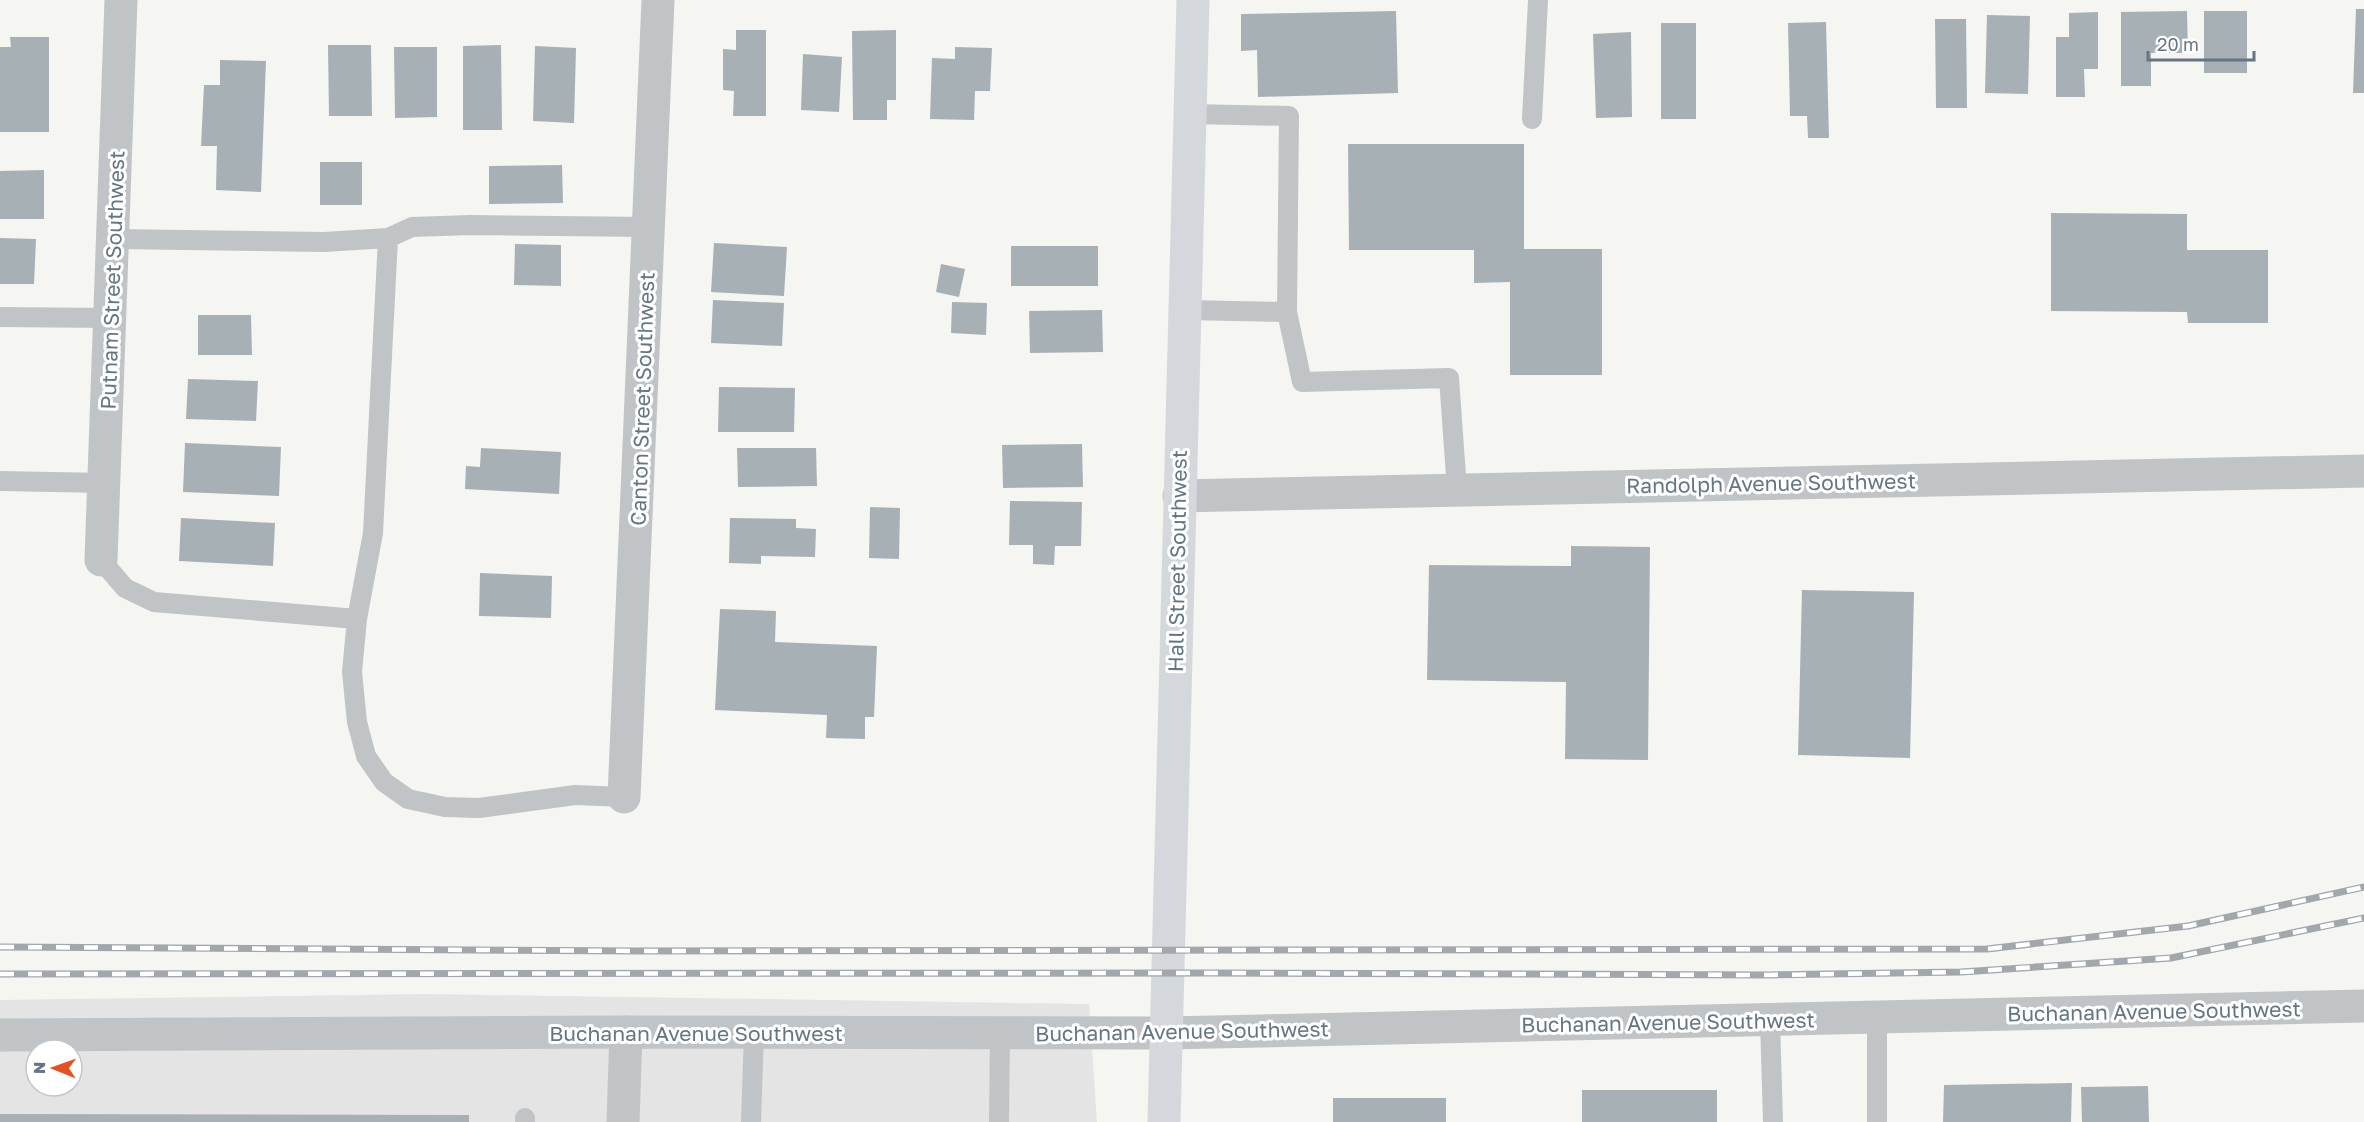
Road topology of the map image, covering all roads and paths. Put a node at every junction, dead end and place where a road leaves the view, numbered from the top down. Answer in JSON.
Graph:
{"nodes":[{"id":1,"x":122,"y":0,"type":"edge"},
{"id":2,"x":658,"y":0,"type":"edge"},
{"id":3,"x":1193,"y":0,"type":"edge"},
{"id":4,"x":1538,"y":0,"type":"edge"},
{"id":5,"x":1190,"y":114,"type":"junction"},
{"id":6,"x":1532,"y":119,"type":"dead end"},
{"id":7,"x":649,"y":227,"type":"junction"},
{"id":8,"x":388,"y":238,"type":"junction"},
{"id":9,"x":113,"y":239,"type":"junction"},
{"id":10,"x":1184,"y":310,"type":"junction"},
{"id":11,"x":1287,"y":312,"type":"junction"},
{"id":12,"x":0,"y":317,"type":"edge"},
{"id":13,"x":110,"y":318,"type":"junction"},
{"id":14,"x":2364,"y":471,"type":"edge"},
{"id":15,"x":0,"y":481,"type":"edge"},
{"id":16,"x":105,"y":483,"type":"junction"},
{"id":17,"x":1457,"y":490,"type":"junction"},
{"id":18,"x":1179,"y":496,"type":"junction"},
{"id":19,"x":102,"y":560,"type":"joint"},
{"id":20,"x":357,"y":619,"type":"junction"},
{"id":21,"x":624,"y":797,"type":"joint"},
{"id":22,"x":2364,"y":1006,"type":"edge"},
{"id":23,"x":1876,"y":1017,"type":"junction"},
{"id":24,"x":1770,"y":1020,"type":"junction"},
{"id":25,"x":626,"y":1032,"type":"junction"},
{"id":26,"x":1000,"y":1032,"type":"junction"},
{"id":27,"x":754,"y":1033,"type":"junction"},
{"id":28,"x":1167,"y":1033,"type":"junction"},
{"id":29,"x":0,"y":1035,"type":"edge"},
{"id":30,"x":623,"y":1122,"type":"edge"},
{"id":31,"x":751,"y":1122,"type":"edge"},
{"id":32,"x":999,"y":1122,"type":"edge"},
{"id":33,"x":1164,"y":1122,"type":"edge"},
{"id":34,"x":1773,"y":1122,"type":"edge"},
{"id":35,"x":1877,"y":1122,"type":"edge"}],
"edges":[{"from":1,"to":9,"type":"street","name":"Putnam Street Southwest"},
{"from":2,"to":7,"type":"street","name":"Canton Street Southwest"},
{"from":3,"to":5,"type":"main road","name":"Hall Street Southwest"},
{"from":4,"to":6,"type":"lane"},
{"from":5,"to":10,"type":"main road","name":"Hall Street Southwest"},
{"from":5,"to":11,"type":"lane"},
{"from":7,"to":8,"type":"lane"},
{"from":7,"to":21,"type":"street","name":"Canton Street Southwest"},
{"from":8,"to":9,"type":"lane"},
{"from":8,"to":20,"type":"lane"},
{"from":9,"to":13,"type":"street","name":"Putnam Street Southwest"},
{"from":10,"to":11,"type":"lane"},
{"from":10,"to":18,"type":"main road","name":"Hall Street Southwest"},
{"from":11,"to":17,"type":"lane"},
{"from":12,"to":13,"type":"lane"},
{"from":13,"to":16,"type":"street","name":"Putnam Street Southwest"},
{"from":14,"to":17,"type":"street","name":"Randolph Avenue Southwest"},
{"from":15,"to":16,"type":"lane"},
{"from":16,"to":19,"type":"street","name":"Putnam Street Southwest"},
{"from":17,"to":18,"type":"street","name":"Randolph Avenue Southwest"},
{"from":18,"to":28,"type":"main road","name":"Hall Street Southwest"},
{"from":19,"to":20,"type":"lane"},
{"from":20,"to":21,"type":"lane"},
{"from":22,"to":23,"type":"street","name":"Buchanan Avenue Southwest"},
{"from":23,"to":24,"type":"street","name":"Buchanan Avenue Southwest"},
{"from":23,"to":35,"type":"lane"},
{"from":24,"to":28,"type":"street","name":"Buchanan Avenue Southwest"},
{"from":24,"to":34,"type":"lane"},
{"from":25,"to":27,"type":"street","name":"Buchanan Avenue Southwest"},
{"from":25,"to":29,"type":"street","name":"Buchanan Avenue Southwest"},
{"from":25,"to":30,"type":"street"},
{"from":26,"to":27,"type":"street","name":"Buchanan Avenue Southwest"},
{"from":26,"to":28,"type":"street","name":"Buchanan Avenue Southwest"},
{"from":26,"to":32,"type":"lane"},
{"from":27,"to":31,"type":"lane"},
{"from":28,"to":33,"type":"main road","name":"Hall Street Southwest"}]}
